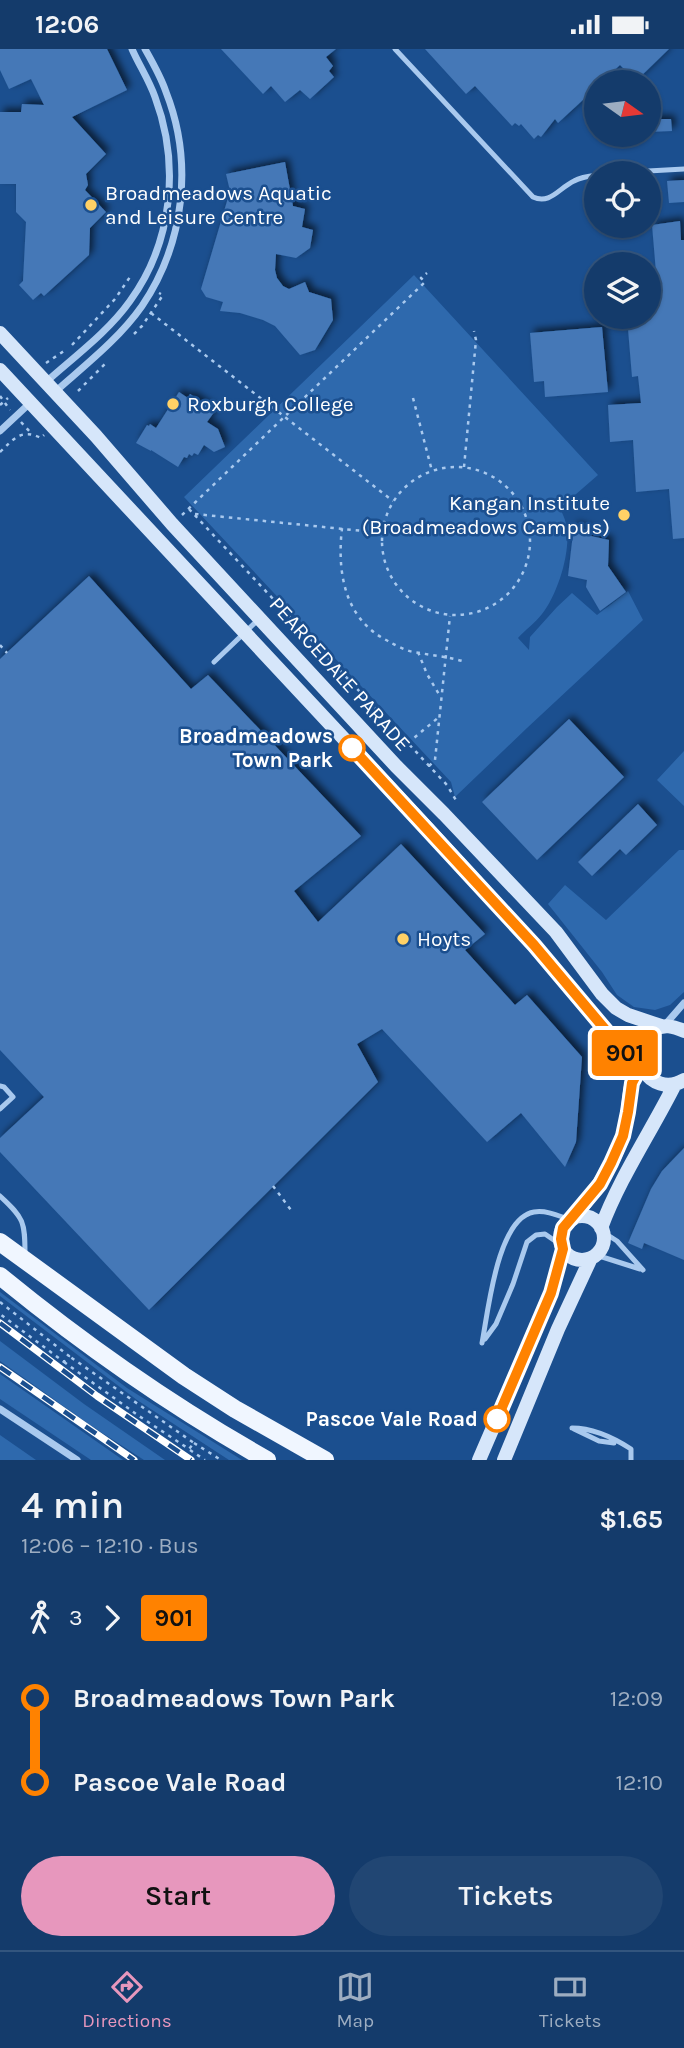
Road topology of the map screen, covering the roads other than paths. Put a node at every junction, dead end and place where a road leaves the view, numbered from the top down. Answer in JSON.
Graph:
{"nodes":[{"id":1,"x":132,"y":49,"type":"edge"},
{"id":2,"x":145,"y":49,"type":"edge"},
{"id":3,"x":394,"y":49,"type":"edge"},
{"id":4,"x":684,"y":169,"type":"edge"},
{"id":5,"x":661,"y":170,"type":"edge"},
{"id":6,"x":584,"y":177,"type":"edge"},
{"id":7,"x":0,"y":333,"type":"edge"},
{"id":8,"x":0,"y":370,"type":"edge"},
{"id":9,"x":50,"y":387,"type":"junction"},
{"id":10,"x":31,"y":403,"type":"junction"},
{"id":11,"x":0,"y":431,"type":"edge"},
{"id":12,"x":260,"y":618,"type":"junction"},
{"id":13,"x":244,"y":632,"type":"junction"},
{"id":14,"x":214,"y":662,"type":"dead end"},
{"id":15,"x":684,"y":1003,"type":"edge"},
{"id":16,"x":662,"y":1026,"type":"junction"},
{"id":17,"x":684,"y":1031,"type":"edge"},
{"id":18,"x":640,"y":1063,"type":"junction"},
{"id":19,"x":681,"y":1082,"type":"edge"},
{"id":20,"x":0,"y":1086,"type":"edge"},
{"id":21,"x":0,"y":1109,"type":"edge"},
{"id":22,"x":0,"y":1196,"type":"edge"},
{"id":23,"x":572,"y":1219,"type":"junction"},
{"id":24,"x":602,"y":1230,"type":"junction"},
{"id":25,"x":0,"y":1242,"type":"edge"},
{"id":26,"x":562,"y":1247,"type":"junction"},
{"id":27,"x":594,"y":1257,"type":"junction"},
{"id":28,"x":24,"y":1261,"type":"junction"},
{"id":29,"x":0,"y":1276,"type":"edge"},
{"id":30,"x":0,"y":1409,"type":"edge"},
{"id":31,"x":572,"y":1428,"type":"dead end"},
{"id":32,"x":78,"y":1460,"type":"edge"},
{"id":33,"x":267,"y":1460,"type":"edge"},
{"id":34,"x":325,"y":1460,"type":"edge"},
{"id":35,"x":479,"y":1460,"type":"edge"},
{"id":36,"x":503,"y":1460,"type":"edge"},
{"id":37,"x":631,"y":1460,"type":"edge"}],
"edges":[{"from":1,"to":9,"type":"street"},
{"from":2,"to":9,"type":"street"},
{"from":3,"to":6,"type":"lane"},
{"from":4,"to":5,"type":"lane"},
{"from":7,"to":9,"type":"street","name":"PEARCEDALE PARADE"},
{"from":8,"to":10,"type":"street","name":"PEARCEDALE PARADE"},
{"from":9,"to":10,"type":"street"},
{"from":9,"to":12,"type":"street","name":"PEARCEDALE PARADE"},
{"from":10,"to":11,"type":"street"},
{"from":10,"to":13,"type":"street","name":"PEARCEDALE PARADE"},
{"from":12,"to":13,"type":"lane"},
{"from":12,"to":16,"type":"street","name":"PEARCEDALE PARADE"},
{"from":13,"to":14,"type":"lane"},
{"from":13,"to":18,"type":"street","name":"PEARCEDALE PARADE"},
{"from":15,"to":16,"type":"street"},
{"from":16,"to":17,"type":"street","name":"PEARCEDALE PARADE"},
{"from":16,"to":18,"type":"street"},
{"from":18,"to":19,"type":"street","name":"PEARCEDALE PARADE"},
{"from":18,"to":23,"type":"street"},
{"from":19,"to":24,"type":"street"},
{"from":20,"to":21,"type":"lane"},
{"from":22,"to":28,"type":"lane"},
{"from":23,"to":24,"type":"street"},
{"from":23,"to":26,"type":"street"},
{"from":23,"to":26,"type":"lane"},
{"from":24,"to":27,"type":"street"},
{"from":24,"to":27,"type":"lane"},
{"from":25,"to":28,"type":"main road"},
{"from":26,"to":27,"type":"street"},
{"from":26,"to":35,"type":"street"},
{"from":27,"to":36,"type":"street"},
{"from":28,"to":34,"type":"main road"},
{"from":29,"to":33,"type":"main road"},
{"from":30,"to":32,"type":"street"},
{"from":31,"to":37,"type":"lane"}]}
